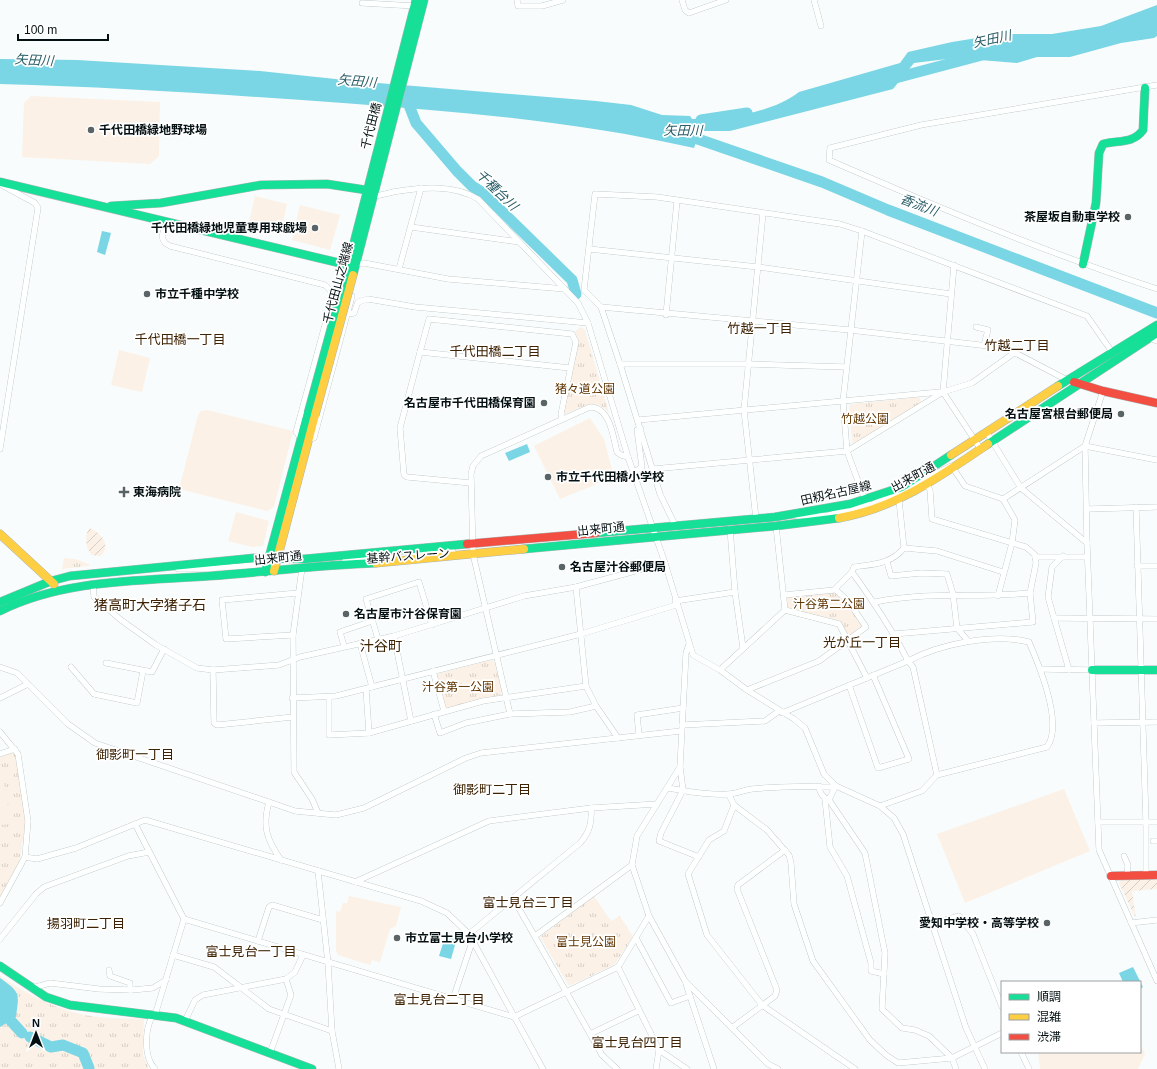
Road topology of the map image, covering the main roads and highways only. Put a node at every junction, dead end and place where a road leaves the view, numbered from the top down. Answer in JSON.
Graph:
{"nodes":[{"id":1,"x":424,"y":0,"type":"edge"},
{"id":2,"x":416,"y":3,"type":"edge"},
{"id":3,"x":1145,"y":88,"type":"road end"},
{"id":4,"x":0,"y":183,"type":"edge"},
{"id":5,"x":367,"y":186,"type":"junction"},
{"id":6,"x":90,"y":205,"type":"junction"},
{"id":7,"x":1083,"y":264,"type":"road end"},
{"id":8,"x":352,"y":265,"type":"junction"},
{"id":9,"x":1156,"y":328,"type":"edge"},
{"id":10,"x":1067,"y":380,"type":"junction"},
{"id":11,"x":1077,"y":383,"type":"junction"},
{"id":12,"x":1157,"y":403,"type":"edge"},
{"id":13,"x":898,"y":492,"type":"junction"},
{"id":14,"x":867,"y":506,"type":"junction"},
{"id":15,"x":775,"y":522,"type":"junction"},
{"id":16,"x":0,"y":534,"type":"edge"},
{"id":17,"x":473,"y":550,"type":"junction"},
{"id":18,"x":271,"y":565,"type":"junction"},
{"id":19,"x":51,"y":581,"type":"junction"},
{"id":20,"x":59,"y":589,"type":"junction"},
{"id":21,"x":0,"y":602,"type":"edge"},
{"id":22,"x":0,"y":611,"type":"edge"},
{"id":23,"x":1092,"y":670,"type":"road end"},
{"id":24,"x":1157,"y":670,"type":"edge"},
{"id":25,"x":1157,"y":875,"type":"edge"},
{"id":26,"x":1111,"y":876,"type":"road end"},
{"id":27,"x":0,"y":966,"type":"edge"},
{"id":28,"x":312,"y":1069,"type":"edge"}],
"edges":[{"from":1,"to":8,"type":"main road","name":"千代田山之端線"},
{"from":2,"to":5,"type":"main road","name":"千代田橋"},
{"from":3,"to":7,"type":"main road"},
{"from":4,"to":6,"type":"main road"},
{"from":5,"to":6,"type":"main road"},
{"from":5,"to":8,"type":"main road","name":"千代田山之端線"},
{"from":6,"to":8,"type":"main road"},
{"from":8,"to":18,"type":"main road","name":"千代田山之端線","bridge":true},
{"from":9,"to":10,"type":"main road","name":"出来町通"},
{"from":9,"to":11,"type":"main road","name":"出来町通"},
{"from":10,"to":11,"type":"main road"},
{"from":10,"to":13,"type":"main road","name":"出来町通"},
{"from":11,"to":12,"type":"main road"},
{"from":11,"to":13,"type":"main road","name":"出来町通"},
{"from":13,"to":14,"type":"main road","name":"田籾名古屋線"},
{"from":13,"to":14,"type":"main road","name":"出来町通"},
{"from":14,"to":15,"type":"main road","name":"田籾名古屋線"},
{"from":14,"to":15,"type":"main road","name":"出来町通"},
{"from":15,"to":17,"type":"main road","name":"出来町通"},
{"from":15,"to":17,"type":"main road","name":"出来町通"},
{"from":16,"to":19,"type":"main road"},
{"from":17,"to":18,"type":"main road","name":"出来町通"},
{"from":17,"to":18,"type":"main road","name":"出来町通"},
{"from":18,"to":19,"type":"main road","name":"出来町通"},
{"from":18,"to":20,"type":"main road","name":"出来町通"},
{"from":19,"to":20,"type":"main road"},
{"from":19,"to":21,"type":"main road","name":"出来町通"},
{"from":20,"to":22,"type":"main road","name":"出来町通"},
{"from":23,"to":24,"type":"main road"},
{"from":25,"to":26,"type":"main road"},
{"from":27,"to":28,"type":"main road"}]}
